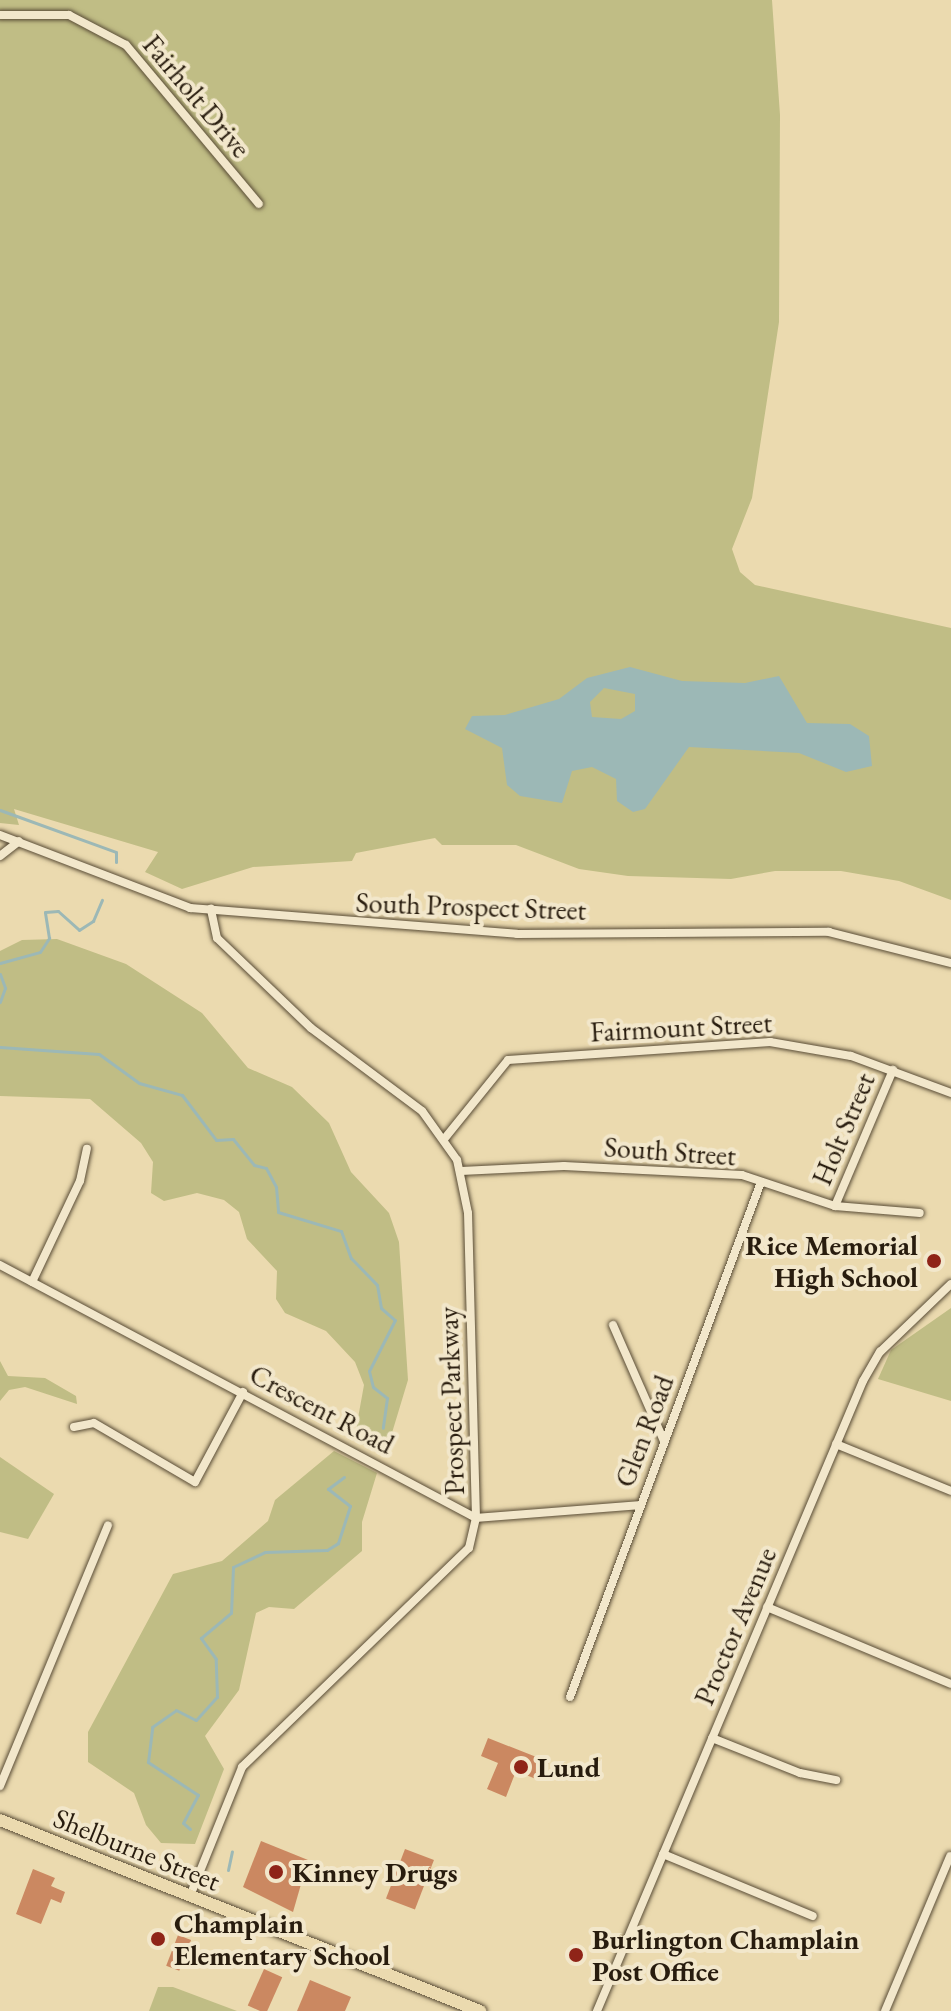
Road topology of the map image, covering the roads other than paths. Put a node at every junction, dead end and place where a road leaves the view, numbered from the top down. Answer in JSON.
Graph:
{"nodes":[{"id":1,"x":0,"y":15,"type":"edge"},
{"id":2,"x":259,"y":204,"type":"dead end"},
{"id":3,"x":0,"y":835,"type":"edge"},
{"id":4,"x":19,"y":841,"type":"junction"},
{"id":5,"x":0,"y":856,"type":"edge"},
{"id":6,"x":211,"y":909,"type":"junction"},
{"id":7,"x":951,"y":963,"type":"edge"},
{"id":8,"x":893,"y":1070,"type":"junction"},
{"id":9,"x":951,"y":1093,"type":"edge"},
{"id":10,"x":445,"y":1138,"type":"junction"},
{"id":11,"x":87,"y":1149,"type":"dead end"},
{"id":12,"x":461,"y":1171,"type":"junction"},
{"id":13,"x":761,"y":1182,"type":"junction"},
{"id":14,"x":835,"y":1206,"type":"junction"},
{"id":15,"x":920,"y":1213,"type":"dead end"},
{"id":16,"x":0,"y":1265,"type":"edge"},
{"id":17,"x":32,"y":1282,"type":"junction"},
{"id":18,"x":951,"y":1284,"type":"edge"},
{"id":19,"x":613,"y":1325,"type":"dead end"},
{"id":20,"x":243,"y":1392,"type":"junction"},
{"id":21,"x":74,"y":1427,"type":"dead end"},
{"id":22,"x":664,"y":1441,"type":"junction"},
{"id":23,"x":836,"y":1444,"type":"junction"},
{"id":24,"x":951,"y":1491,"type":"edge"},
{"id":25,"x":640,"y":1505,"type":"junction"},
{"id":26,"x":476,"y":1518,"type":"junction"},
{"id":27,"x":108,"y":1525,"type":"dead end"},
{"id":28,"x":767,"y":1607,"type":"junction"},
{"id":29,"x":951,"y":1684,"type":"edge"},
{"id":30,"x":570,"y":1697,"type":"dead end"},
{"id":31,"x":712,"y":1738,"type":"junction"},
{"id":32,"x":836,"y":1780,"type":"dead end"},
{"id":33,"x":0,"y":1786,"type":"edge"},
{"id":34,"x":0,"y":1820,"type":"edge"},
{"id":35,"x":663,"y":1854,"type":"junction"},
{"id":36,"x":950,"y":1856,"type":"edge"},
{"id":37,"x":190,"y":1896,"type":"junction"},
{"id":38,"x":813,"y":1916,"type":"dead end"},
{"id":39,"x":480,"y":2011,"type":"edge"},
{"id":40,"x":597,"y":2011,"type":"edge"},
{"id":41,"x":885,"y":2011,"type":"edge"}],
"edges":[{"from":1,"to":2,"type":"street","name":"Fairholt Drive"},
{"from":3,"to":4,"type":"street","name":"South Prospect Street"},
{"from":4,"to":5,"type":"street"},
{"from":4,"to":6,"type":"street","name":"South Prospect Street"},
{"from":6,"to":7,"type":"street","name":"South Prospect Street"},
{"from":6,"to":10,"type":"street","name":"Prospect Parkway"},
{"from":8,"to":9,"type":"street","name":"Fairmount Street"},
{"from":8,"to":10,"type":"street","name":"Fairmount Street"},
{"from":8,"to":14,"type":"street","name":"Holt Street"},
{"from":10,"to":12,"type":"street","name":"Prospect Parkway"},
{"from":11,"to":17,"type":"street"},
{"from":12,"to":13,"type":"street","name":"South Street"},
{"from":12,"to":26,"type":"street","name":"Prospect Parkway"},
{"from":13,"to":14,"type":"street","name":"South Street"},
{"from":13,"to":22,"type":"street","name":"Glen Road"},
{"from":14,"to":15,"type":"street","name":"South Street"},
{"from":16,"to":17,"type":"street","name":"Crescent Road"},
{"from":17,"to":20,"type":"street","name":"Crescent Road"},
{"from":18,"to":23,"type":"street","name":"Proctor Avenue"},
{"from":19,"to":22,"type":"street"},
{"from":20,"to":21,"type":"street"},
{"from":20,"to":26,"type":"street","name":"Crescent Road"},
{"from":22,"to":25,"type":"street","name":"Glen Road"},
{"from":23,"to":24,"type":"street"},
{"from":23,"to":28,"type":"street","name":"Proctor Avenue"},
{"from":25,"to":26,"type":"street"},
{"from":25,"to":30,"type":"street","name":"Glen Road"},
{"from":26,"to":37,"type":"street","name":"Prospect Parkway"},
{"from":27,"to":33,"type":"street"},
{"from":28,"to":29,"type":"street"},
{"from":28,"to":31,"type":"street","name":"Proctor Avenue"},
{"from":31,"to":32,"type":"street"},
{"from":31,"to":35,"type":"street","name":"Proctor Avenue"},
{"from":34,"to":37,"type":"main road","name":"Shelburne Street"},
{"from":35,"to":38,"type":"street"},
{"from":35,"to":40,"type":"street","name":"Proctor Avenue"},
{"from":36,"to":41,"type":"street"},
{"from":37,"to":39,"type":"main road","name":"Shelburne Street"}]}
